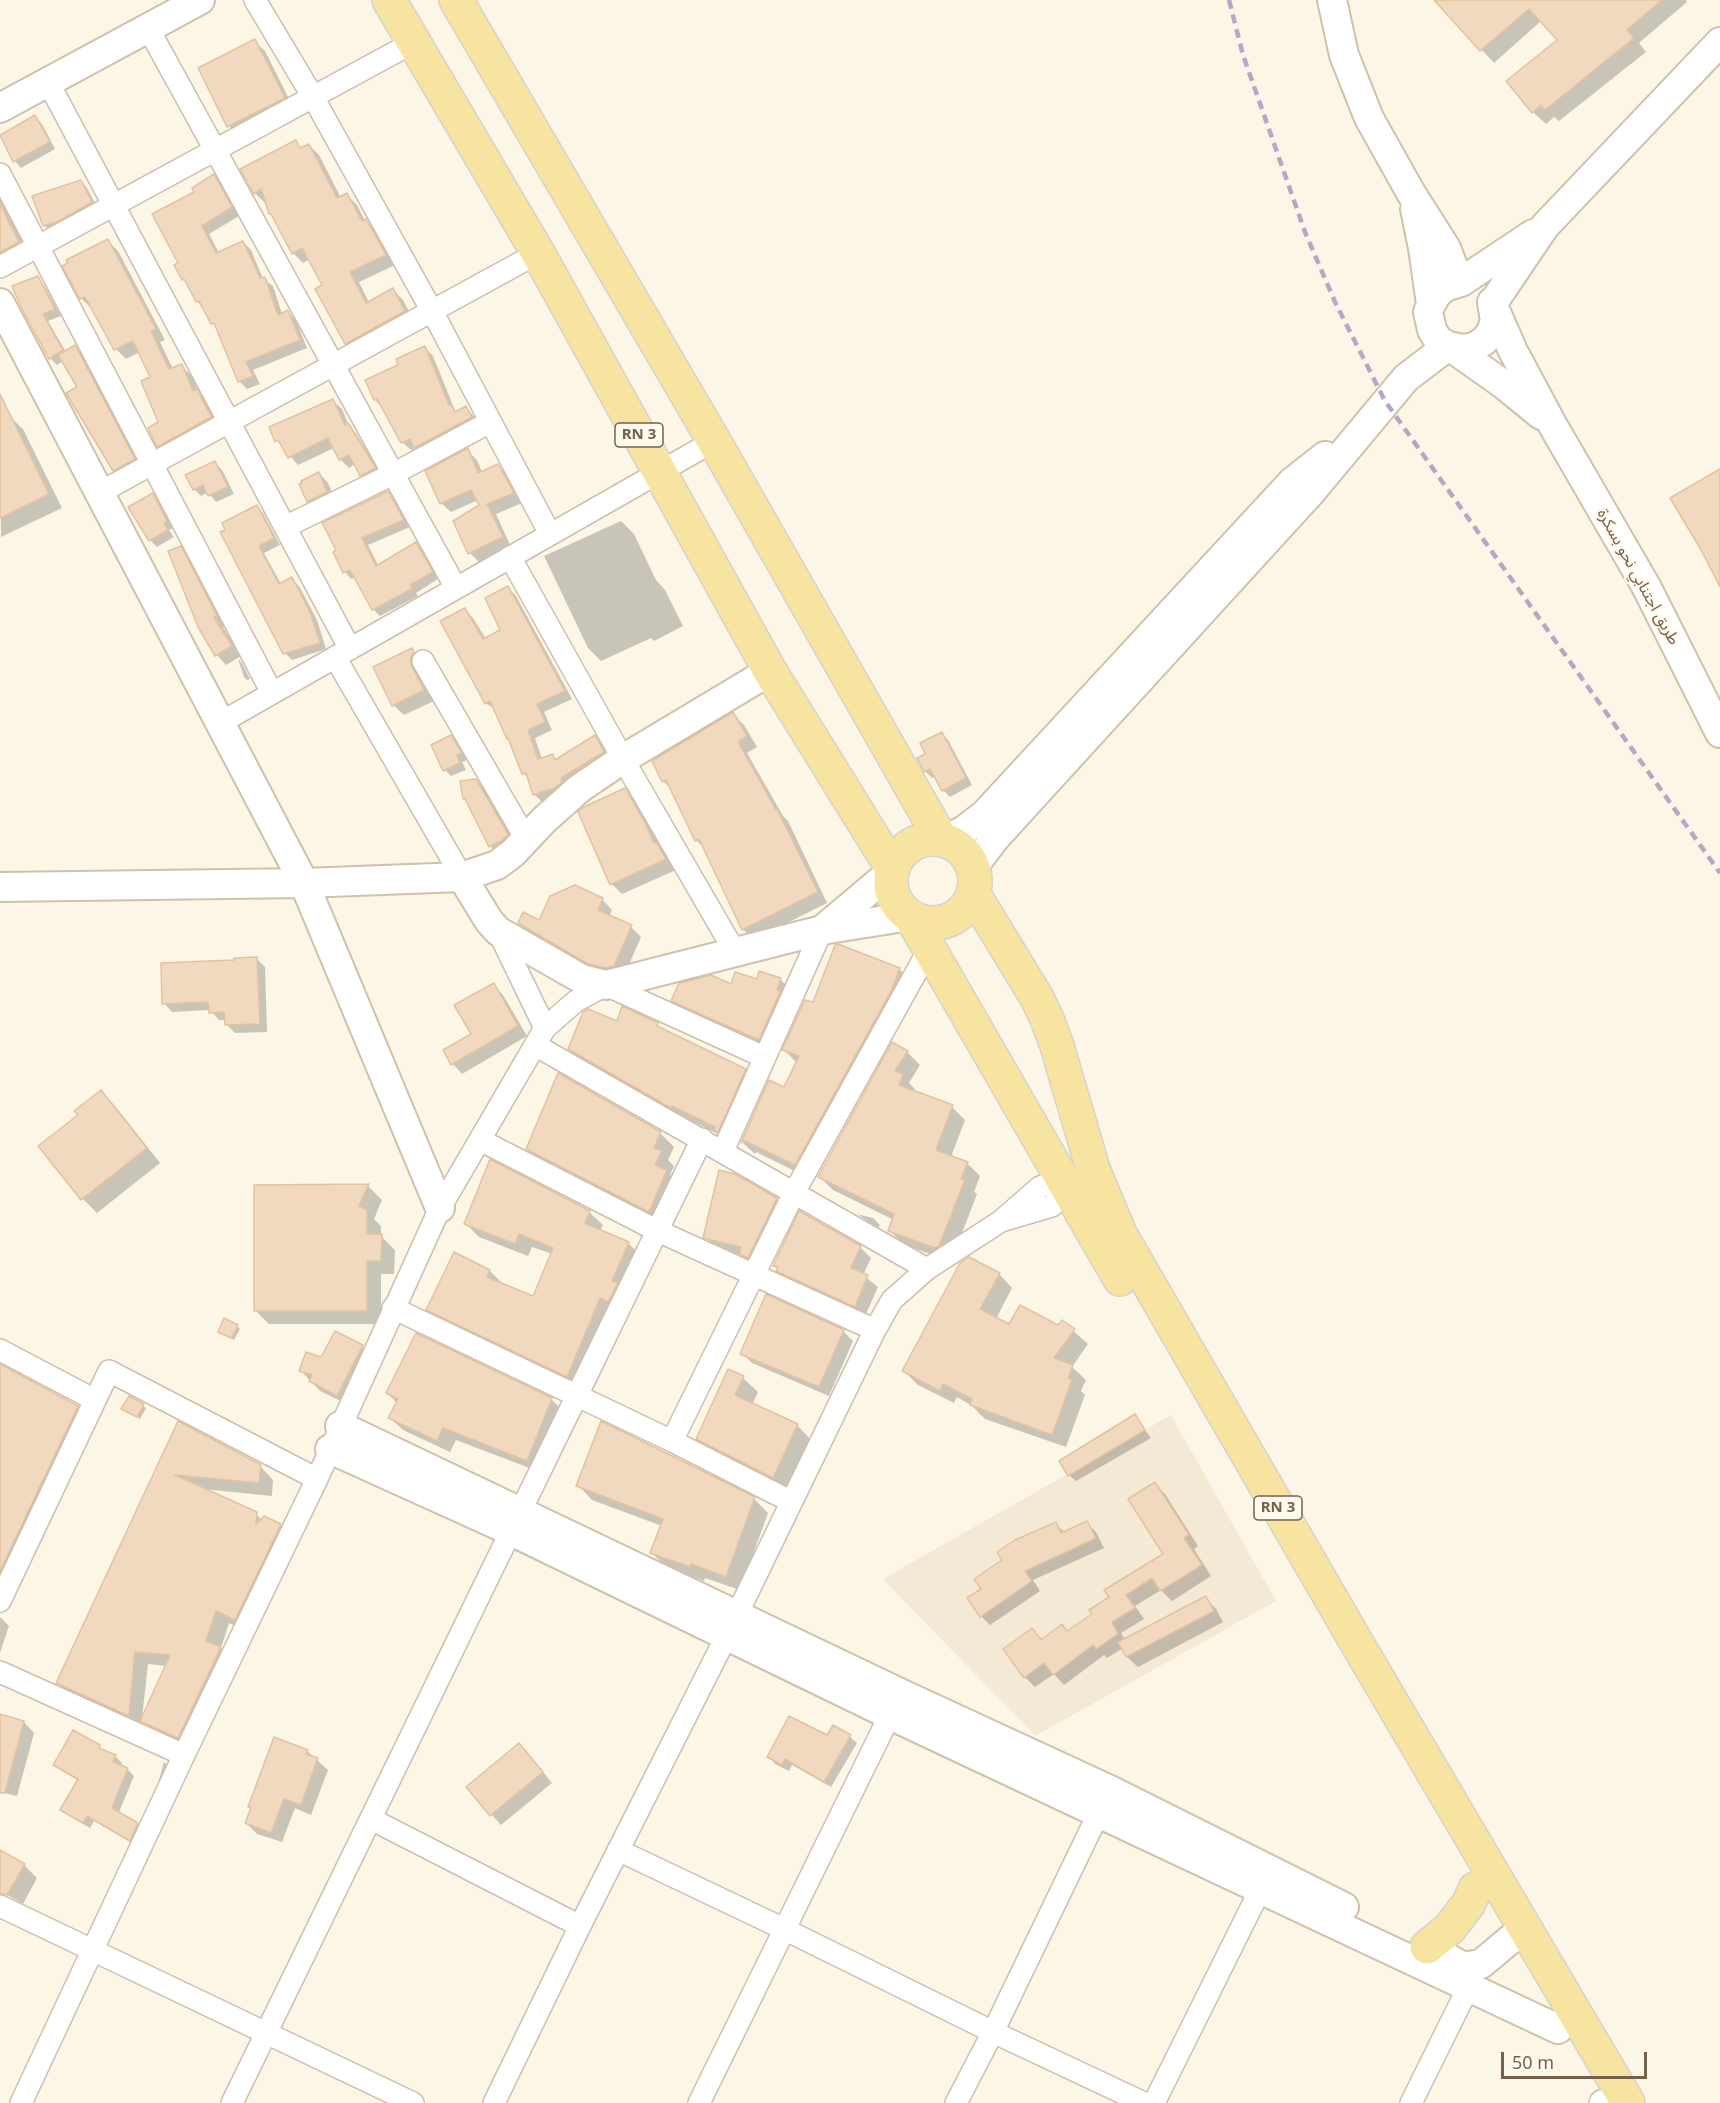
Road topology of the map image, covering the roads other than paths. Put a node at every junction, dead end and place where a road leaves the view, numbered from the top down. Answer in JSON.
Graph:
{"nodes":[{"id":1,"x":200,"y":0,"type":"edge"},
{"id":2,"x":255,"y":0,"type":"edge"},
{"id":3,"x":389,"y":0,"type":"edge"},
{"id":4,"x":456,"y":0,"type":"edge"},
{"id":5,"x":1332,"y":0,"type":"edge"},
{"id":6,"x":148,"y":28,"type":"junction"},
{"id":7,"x":414,"y":42,"type":"junction"},
{"id":8,"x":1720,"y":42,"type":"edge"},
{"id":9,"x":48,"y":82,"type":"junction"},
{"id":10,"x":313,"y":97,"type":"junction"},
{"id":11,"x":0,"y":108,"type":"edge"},
{"id":12,"x":215,"y":150,"type":"junction"},
{"id":13,"x":0,"y":174,"type":"edge"},
{"id":14,"x":1411,"y":193,"type":"junction"},
{"id":15,"x":114,"y":205,"type":"junction"},
{"id":16,"x":1545,"y":226,"type":"junction"},
{"id":17,"x":38,"y":246,"type":"junction"},
{"id":18,"x":537,"y":253,"type":"junction"},
{"id":19,"x":0,"y":267,"type":"edge"},
{"id":20,"x":1460,"y":282,"type":"junction"},
{"id":21,"x":0,"y":303,"type":"edge"},
{"id":22,"x":1494,"y":307,"type":"junction"},
{"id":23,"x":432,"y":311,"type":"junction"},
{"id":24,"x":1441,"y":332,"type":"junction"},
{"id":25,"x":333,"y":365,"type":"junction"},
{"id":26,"x":1371,"y":420,"type":"junction"},
{"id":27,"x":229,"y":422,"type":"junction"},
{"id":28,"x":490,"y":422,"type":"junction"},
{"id":29,"x":1552,"y":424,"type":"junction"},
{"id":30,"x":714,"y":441,"type":"junction"},
{"id":31,"x":152,"y":464,"type":"junction"},
{"id":32,"x":661,"y":473,"type":"junction"},
{"id":33,"x":393,"y":474,"type":"junction"},
{"id":34,"x":99,"y":493,"type":"junction"},
{"id":35,"x":285,"y":527,"type":"junction"},
{"id":36,"x":550,"y":534,"type":"junction"},
{"id":37,"x":510,"y":557,"type":"junction"},
{"id":38,"x":456,"y":588,"type":"junction"},
{"id":39,"x":343,"y":653,"type":"junction"},
{"id":40,"x":423,"y":661,"type":"dead end"},
{"id":41,"x":770,"y":670,"type":"junction"},
{"id":42,"x":272,"y":693,"type":"junction"},
{"id":43,"x":220,"y":723,"type":"junction"},
{"id":44,"x":1720,"y":733,"type":"edge"},
{"id":45,"x":623,"y":759,"type":"junction"},
{"id":46,"x":526,"y":839,"type":"junction"},
{"id":47,"x":943,"y":840,"type":"junction"},
{"id":48,"x":892,"y":870,"type":"junction"},
{"id":49,"x":462,"y":877,"type":"junction"},
{"id":50,"x":973,"y":880,"type":"junction"},
{"id":51,"x":304,"y":883,"type":"junction"},
{"id":52,"x":0,"y":887,"type":"edge"},
{"id":53,"x":910,"y":917,"type":"junction"},
{"id":54,"x":822,"y":930,"type":"junction"},
{"id":55,"x":498,"y":931,"type":"junction"},
{"id":56,"x":929,"y":949,"type":"junction"},
{"id":57,"x":735,"y":952,"type":"junction"},
{"id":58,"x":606,"y":986,"type":"junction"},
{"id":59,"x":540,"y":1036,"type":"junction"},
{"id":60,"x":765,"y":1057,"type":"junction"},
{"id":61,"x":702,"y":1139,"type":"junction"},
{"id":62,"x":480,"y":1140,"type":"junction"},
{"id":63,"x":723,"y":1151,"type":"junction"},
{"id":64,"x":1093,"y":1169,"type":"junction"},
{"id":65,"x":1065,"y":1185,"type":"junction"},
{"id":66,"x":795,"y":1191,"type":"junction"},
{"id":67,"x":440,"y":1208,"type":"junction"},
{"id":68,"x":658,"y":1231,"type":"junction"},
{"id":69,"x":927,"y":1269,"type":"junction"},
{"id":70,"x":753,"y":1275,"type":"junction"},
{"id":71,"x":393,"y":1308,"type":"junction"},
{"id":72,"x":875,"y":1330,"type":"junction"},
{"id":73,"x":0,"y":1350,"type":"edge"},
{"id":74,"x":578,"y":1395,"type":"junction"},
{"id":75,"x":95,"y":1400,"type":"junction"},
{"id":76,"x":335,"y":1438,"type":"junction"},
{"id":77,"x":672,"y":1440,"type":"junction"},
{"id":78,"x":317,"y":1479,"type":"junction"},
{"id":79,"x":790,"y":1502,"type":"junction"},
{"id":80,"x":516,"y":1522,"type":"junction"},
{"id":81,"x":0,"y":1601,"type":"edge"},
{"id":82,"x":732,"y":1625,"type":"junction"},
{"id":83,"x":0,"y":1672,"type":"edge"},
{"id":84,"x":890,"y":1715,"type":"junction"},
{"id":85,"x":184,"y":1755,"type":"junction"},
{"id":86,"x":1104,"y":1801,"type":"junction"},
{"id":87,"x":371,"y":1819,"type":"junction"},
{"id":88,"x":618,"y":1850,"type":"junction"},
{"id":89,"x":1266,"y":1879,"type":"junction"},
{"id":90,"x":1475,"y":1889,"type":"junction"},
{"id":91,"x":0,"y":1906,"type":"edge"},
{"id":92,"x":580,"y":1926,"type":"junction"},
{"id":93,"x":784,"y":1929,"type":"junction"},
{"id":94,"x":1515,"y":1936,"type":"junction"},
{"id":95,"x":1427,"y":1947,"type":"junction"},
{"id":96,"x":93,"y":1950,"type":"junction"},
{"id":97,"x":1471,"y":1976,"type":"junction"},
{"id":98,"x":1558,"y":2029,"type":"junction"},
{"id":99,"x":993,"y":2032,"type":"junction"},
{"id":100,"x":266,"y":2033,"type":"junction"},
{"id":101,"x":1608,"y":2102,"type":"edge"},
{"id":102,"x":21,"y":2103,"type":"edge"},
{"id":103,"x":232,"y":2103,"type":"edge"},
{"id":104,"x":413,"y":2103,"type":"edge"},
{"id":105,"x":494,"y":2103,"type":"edge"},
{"id":106,"x":699,"y":2103,"type":"edge"},
{"id":107,"x":956,"y":2103,"type":"edge"},
{"id":108,"x":1144,"y":2103,"type":"edge"},
{"id":109,"x":1154,"y":2103,"type":"edge"},
{"id":110,"x":1411,"y":2103,"type":"edge"}],
"edges":[{"from":1,"to":6,"type":"street"},
{"from":2,"to":10,"type":"street"},
{"from":3,"to":7,"type":"main road","number":"RN 3"},
{"from":4,"to":30,"type":"main road"},
{"from":5,"to":14,"type":"street"},
{"from":6,"to":9,"type":"street"},
{"from":6,"to":12,"type":"street"},
{"from":7,"to":10,"type":"street"},
{"from":7,"to":18,"type":"main road","number":"RN 3"},
{"from":8,"to":16,"type":"street"},
{"from":9,"to":11,"type":"street"},
{"from":9,"to":15,"type":"street"},
{"from":10,"to":12,"type":"street"},
{"from":10,"to":23,"type":"street"},
{"from":12,"to":15,"type":"street"},
{"from":12,"to":25,"type":"street"},
{"from":13,"to":17,"type":"street"},
{"from":14,"to":20,"type":"street"},
{"from":14,"to":24,"type":"street"},
{"from":15,"to":17,"type":"street"},
{"from":15,"to":27,"type":"street"},
{"from":16,"to":20,"type":"street"},
{"from":16,"to":22,"type":"street"},
{"from":17,"to":19,"type":"street"},
{"from":17,"to":31,"type":"street"},
{"from":18,"to":23,"type":"street"},
{"from":18,"to":32,"type":"main road","number":"RN 3"},
{"from":20,"to":22,"type":"street"},
{"from":20,"to":24,"type":"street"},
{"from":21,"to":34,"type":"street"},
{"from":22,"to":24,"type":"street"},
{"from":22,"to":29,"type":"street","name":"طريق اجتنابي نحو بسكرة"},
{"from":23,"to":25,"type":"street"},
{"from":23,"to":28,"type":"street"},
{"from":24,"to":26,"type":"street"},
{"from":24,"to":29,"type":"street"},
{"from":25,"to":27,"type":"street"},
{"from":25,"to":33,"type":"street"},
{"from":26,"to":47,"type":"street"},
{"from":26,"to":50,"type":"street"},
{"from":27,"to":31,"type":"street"},
{"from":27,"to":35,"type":"street"},
{"from":28,"to":33,"type":"street"},
{"from":28,"to":36,"type":"street"},
{"from":29,"to":44,"type":"street","name":"طريق اجتنابي نحو بسكرة"},
{"from":30,"to":32,"type":"street"},
{"from":30,"to":47,"type":"main road"},
{"from":31,"to":34,"type":"street"},
{"from":31,"to":42,"type":"street"},
{"from":32,"to":36,"type":"street"},
{"from":32,"to":41,"type":"main road","number":"RN 3"},
{"from":33,"to":35,"type":"street"},
{"from":33,"to":38,"type":"street"},
{"from":34,"to":43,"type":"street"},
{"from":35,"to":39,"type":"street"},
{"from":36,"to":37,"type":"street"},
{"from":37,"to":38,"type":"street"},
{"from":37,"to":45,"type":"street"},
{"from":38,"to":39,"type":"street"},
{"from":39,"to":42,"type":"street"},
{"from":39,"to":49,"type":"street"},
{"from":40,"to":46,"type":"street"},
{"from":41,"to":45,"type":"street"},
{"from":41,"to":48,"type":"main road","number":"RN 3"},
{"from":42,"to":43,"type":"street"},
{"from":43,"to":51,"type":"street"},
{"from":45,"to":46,"type":"street"},
{"from":45,"to":57,"type":"street"},
{"from":46,"to":49,"type":"street"},
{"from":47,"to":48,"type":"main road"},
{"from":47,"to":50,"type":"main road"},
{"from":48,"to":53,"type":"main road"},
{"from":48,"to":54,"type":"street"},
{"from":49,"to":51,"type":"street"},
{"from":49,"to":55,"type":"street"},
{"from":50,"to":53,"type":"main road"},
{"from":50,"to":64,"type":"main road","number":"RN 3"},
{"from":51,"to":52,"type":"street"},
{"from":51,"to":67,"type":"street"},
{"from":53,"to":54,"type":"street"},
{"from":53,"to":56,"type":"main road","number":"RN 3"},
{"from":54,"to":57,"type":"street"},
{"from":54,"to":60,"type":"street"},
{"from":55,"to":58,"type":"street"},
{"from":55,"to":59,"type":"street"},
{"from":56,"to":65,"type":"main road","number":"RN 3"},
{"from":56,"to":66,"type":"street"},
{"from":57,"to":58,"type":"street"},
{"from":58,"to":59,"type":"street"},
{"from":58,"to":60,"type":"street"},
{"from":59,"to":61,"type":"street"},
{"from":59,"to":62,"type":"street"},
{"from":60,"to":63,"type":"street"},
{"from":61,"to":63,"type":"street"},
{"from":61,"to":68,"type":"street"},
{"from":62,"to":67,"type":"street"},
{"from":62,"to":68,"type":"street"},
{"from":63,"to":66,"type":"street"},
{"from":64,"to":65,"type":"main road"},
{"from":64,"to":94,"type":"main road","number":"RN 3"},
{"from":65,"to":69,"type":"street"},
{"from":65,"to":90,"type":"main road","number":"RN 3"},
{"from":66,"to":69,"type":"street"},
{"from":66,"to":70,"type":"street"},
{"from":67,"to":71,"type":"street"},
{"from":68,"to":70,"type":"street"},
{"from":68,"to":74,"type":"street"},
{"from":69,"to":72,"type":"street"},
{"from":70,"to":72,"type":"street"},
{"from":70,"to":77,"type":"street"},
{"from":71,"to":74,"type":"street"},
{"from":71,"to":76,"type":"street"},
{"from":72,"to":79,"type":"street"},
{"from":73,"to":75,"type":"street"},
{"from":74,"to":77,"type":"street"},
{"from":74,"to":80,"type":"street"},
{"from":75,"to":78,"type":"street"},
{"from":75,"to":81,"type":"street"},
{"from":76,"to":78,"type":"street"},
{"from":76,"to":80,"type":"street"},
{"from":77,"to":79,"type":"street"},
{"from":78,"to":85,"type":"street"},
{"from":79,"to":82,"type":"street"},
{"from":80,"to":82,"type":"street"},
{"from":80,"to":87,"type":"street"},
{"from":82,"to":84,"type":"street"},
{"from":82,"to":86,"type":"street"},
{"from":82,"to":88,"type":"street"},
{"from":83,"to":85,"type":"street"},
{"from":84,"to":86,"type":"street"},
{"from":84,"to":93,"type":"street"},
{"from":85,"to":96,"type":"street"},
{"from":86,"to":89,"type":"street"},
{"from":86,"to":99,"type":"street"},
{"from":87,"to":92,"type":"street"},
{"from":87,"to":100,"type":"street"},
{"from":88,"to":92,"type":"street"},
{"from":88,"to":93,"type":"street"},
{"from":89,"to":95,"type":"street"},
{"from":89,"to":97,"type":"street"},
{"from":89,"to":109,"type":"street"},
{"from":90,"to":94,"type":"main road","number":"RN 3"},
{"from":90,"to":95,"type":"main road"},
{"from":91,"to":96,"type":"street"},
{"from":92,"to":105,"type":"street"},
{"from":93,"to":99,"type":"street"},
{"from":93,"to":106,"type":"street"},
{"from":94,"to":97,"type":"street"},
{"from":94,"to":98,"type":"main road","number":"RN 3"},
{"from":94,"to":101,"type":"main road","number":"RN 3"},
{"from":95,"to":97,"type":"street"},
{"from":96,"to":100,"type":"street"},
{"from":96,"to":102,"type":"street"},
{"from":97,"to":98,"type":"street"},
{"from":97,"to":110,"type":"street"},
{"from":98,"to":101,"type":"main road","number":"RN 3"},
{"from":99,"to":107,"type":"street"},
{"from":99,"to":108,"type":"street"},
{"from":100,"to":103,"type":"street"},
{"from":100,"to":104,"type":"street"}]}
